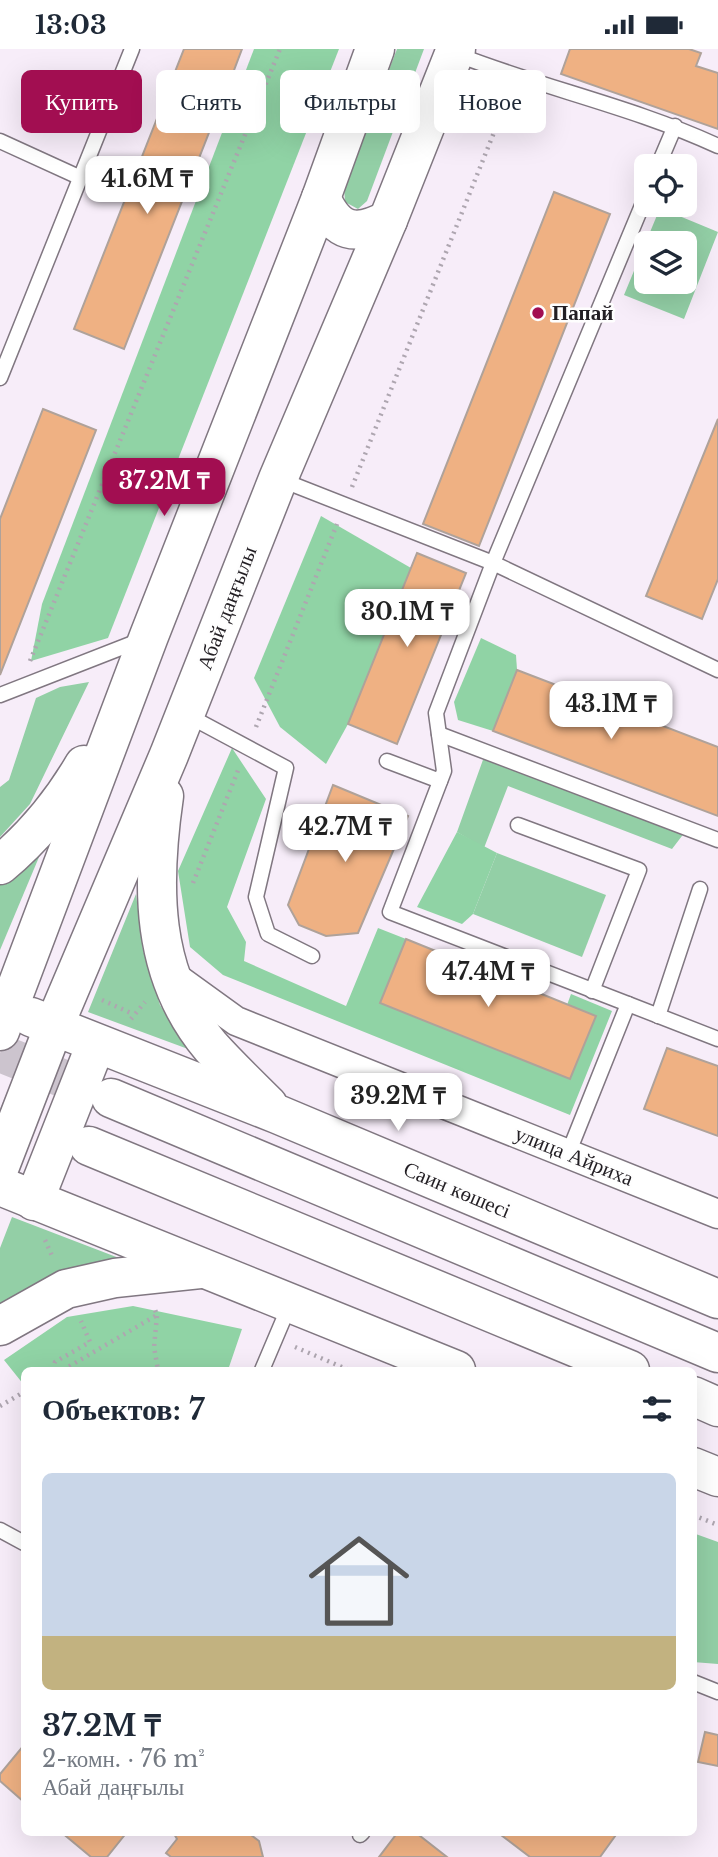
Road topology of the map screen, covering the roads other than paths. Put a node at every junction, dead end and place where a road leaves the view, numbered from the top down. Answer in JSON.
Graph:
{"nodes":[{"id":1,"x":132,"y":49,"type":"edge"},
{"id":2,"x":375,"y":49,"type":"edge"},
{"id":3,"x":455,"y":51,"type":"edge"},
{"id":4,"x":675,"y":126,"type":"junction"},
{"id":5,"x":0,"y":141,"type":"edge"},
{"id":6,"x":718,"y":146,"type":"edge"},
{"id":7,"x":663,"y":154,"type":"edge"},
{"id":8,"x":81,"y":178,"type":"junction"},
{"id":9,"x":321,"y":198,"type":"junction"},
{"id":10,"x":637,"y":217,"type":"edge"},
{"id":11,"x":388,"y":220,"type":"junction"},
{"id":12,"x":0,"y":378,"type":"edge"},
{"id":13,"x":278,"y":479,"type":"junction"},
{"id":14,"x":493,"y":563,"type":"junction"},
{"id":15,"x":149,"y":636,"type":"junction"},
{"id":16,"x":718,"y":670,"type":"edge"},
{"id":17,"x":134,"y":678,"type":"junction"},
{"id":18,"x":0,"y":695,"type":"edge"},
{"id":19,"x":186,"y":714,"type":"junction"},
{"id":20,"x":439,"y":734,"type":"junction"},
{"id":21,"x":169,"y":755,"type":"junction"},
{"id":22,"x":387,"y":761,"type":"dead end"},
{"id":23,"x":440,"y":781,"type":"junction"},
{"id":24,"x":518,"y":825,"type":"dead end"},
{"id":25,"x":718,"y":840,"type":"edge"},
{"id":26,"x":0,"y":865,"type":"edge"},
{"id":27,"x":700,"y":889,"type":"dead end"},
{"id":28,"x":312,"y":956,"type":"dead end"},
{"id":29,"x":167,"y":971,"type":"junction"},
{"id":30,"x":592,"y":991,"type":"junction"},
{"id":31,"x":628,"y":1004,"type":"junction"},
{"id":32,"x":3,"y":1014,"type":"edge"},
{"id":33,"x":659,"y":1016,"type":"junction"},
{"id":34,"x":54,"y":1026,"type":"junction"},
{"id":35,"x":718,"y":1039,"type":"edge"},
{"id":36,"x":96,"y":1044,"type":"junction"},
{"id":37,"x":111,"y":1098,"type":"tunnel mouth"},
{"id":38,"x":276,"y":1114,"type":"junction"},
{"id":39,"x":89,"y":1146,"type":"tunnel mouth"},
{"id":40,"x":568,"y":1154,"type":"junction"},
{"id":41,"x":0,"y":1166,"type":"edge"},
{"id":42,"x":17,"y":1194,"type":"edge"},
{"id":43,"x":718,"y":1214,"type":"edge"},
{"id":44,"x":203,"y":1268,"type":"junction"},
{"id":45,"x":718,"y":1299,"type":"edge"},
{"id":46,"x":291,"y":1303,"type":"junction"},
{"id":47,"x":0,"y":1326,"type":"edge"},
{"id":48,"x":718,"y":1353,"type":"edge"},
{"id":49,"x":263,"y":1367,"type":"edge"},
{"id":50,"x":449,"y":1367,"type":"edge"},
{"id":51,"x":623,"y":1367,"type":"edge"},
{"id":52,"x":697,"y":1398,"type":"edge"},
{"id":53,"x":718,"y":1407,"type":"edge"},
{"id":54,"x":697,"y":1469,"type":"edge"},
{"id":55,"x":718,"y":1477,"type":"edge"},
{"id":56,"x":0,"y":1530,"type":"edge"},
{"id":57,"x":21,"y":1541,"type":"edge"},
{"id":58,"x":697,"y":1684,"type":"edge"},
{"id":59,"x":718,"y":1692,"type":"edge"}],
"edges":[{"from":1,"to":8,"type":"lane"},
{"from":2,"to":9,"type":"main road"},
{"from":3,"to":4,"type":"lane"},
{"from":3,"to":11,"type":"main road","name":"Абай даңғылы"},
{"from":4,"to":6,"type":"lane"},
{"from":4,"to":7,"type":"lane"},
{"from":5,"to":8,"type":"lane"},
{"from":8,"to":12,"type":"lane"},
{"from":9,"to":11,"type":"main road"},
{"from":9,"to":15,"type":"main road"},
{"from":10,"to":14,"type":"lane"},
{"from":11,"to":13,"type":"main road","name":"Абай даңғылы"},
{"from":13,"to":14,"type":"lane"},
{"from":13,"to":19,"type":"main road","name":"Абай даңғылы"},
{"from":14,"to":16,"type":"lane"},
{"from":14,"to":20,"type":"lane"},
{"from":15,"to":17,"type":"main road"},
{"from":15,"to":18,"type":"lane"},
{"from":17,"to":26,"type":"main road"},
{"from":17,"to":32,"type":"main road"},
{"from":19,"to":21,"type":"main road","name":"Абай даңғылы"},
{"from":19,"to":28,"type":"lane"},
{"from":20,"to":23,"type":"lane"},
{"from":20,"to":25,"type":"lane"},
{"from":21,"to":29,"type":"main road"},
{"from":21,"to":34,"type":"main road","name":"Абай даңғылы"},
{"from":22,"to":23,"type":"lane"},
{"from":23,"to":30,"type":"lane"},
{"from":24,"to":30,"type":"lane"},
{"from":27,"to":33,"type":"lane"},
{"from":29,"to":38,"type":"main road"},
{"from":29,"to":40,"type":"street","name":"улица Айриха"},
{"from":30,"to":31,"type":"lane"},
{"from":31,"to":33,"type":"lane"},
{"from":31,"to":40,"type":"lane"},
{"from":32,"to":34,"type":"main road","name":"Саин көшесі"},
{"from":33,"to":35,"type":"lane"},
{"from":34,"to":36,"type":"main road","name":"Саин көшесі"},
{"from":34,"to":41,"type":"main road","name":"Абай даңғылы"},
{"from":36,"to":38,"type":"main road","name":"Саин көшесі"},
{"from":36,"to":42,"type":"main road"},
{"from":37,"to":48,"type":"main road"},
{"from":38,"to":45,"type":"main road","name":"Саин көшесі"},
{"from":39,"to":51,"type":"main road"},
{"from":40,"to":43,"type":"street","name":"улица Айриха"},
{"from":42,"to":44,"type":"main road"},
{"from":44,"to":46,"type":"main road"},
{"from":44,"to":47,"type":"main road"},
{"from":46,"to":49,"type":"lane"},
{"from":46,"to":50,"type":"main road"},
{"from":52,"to":53,"type":"main road"},
{"from":54,"to":55,"type":"main road"},
{"from":56,"to":57,"type":"lane"},
{"from":58,"to":59,"type":"lane"}]}
